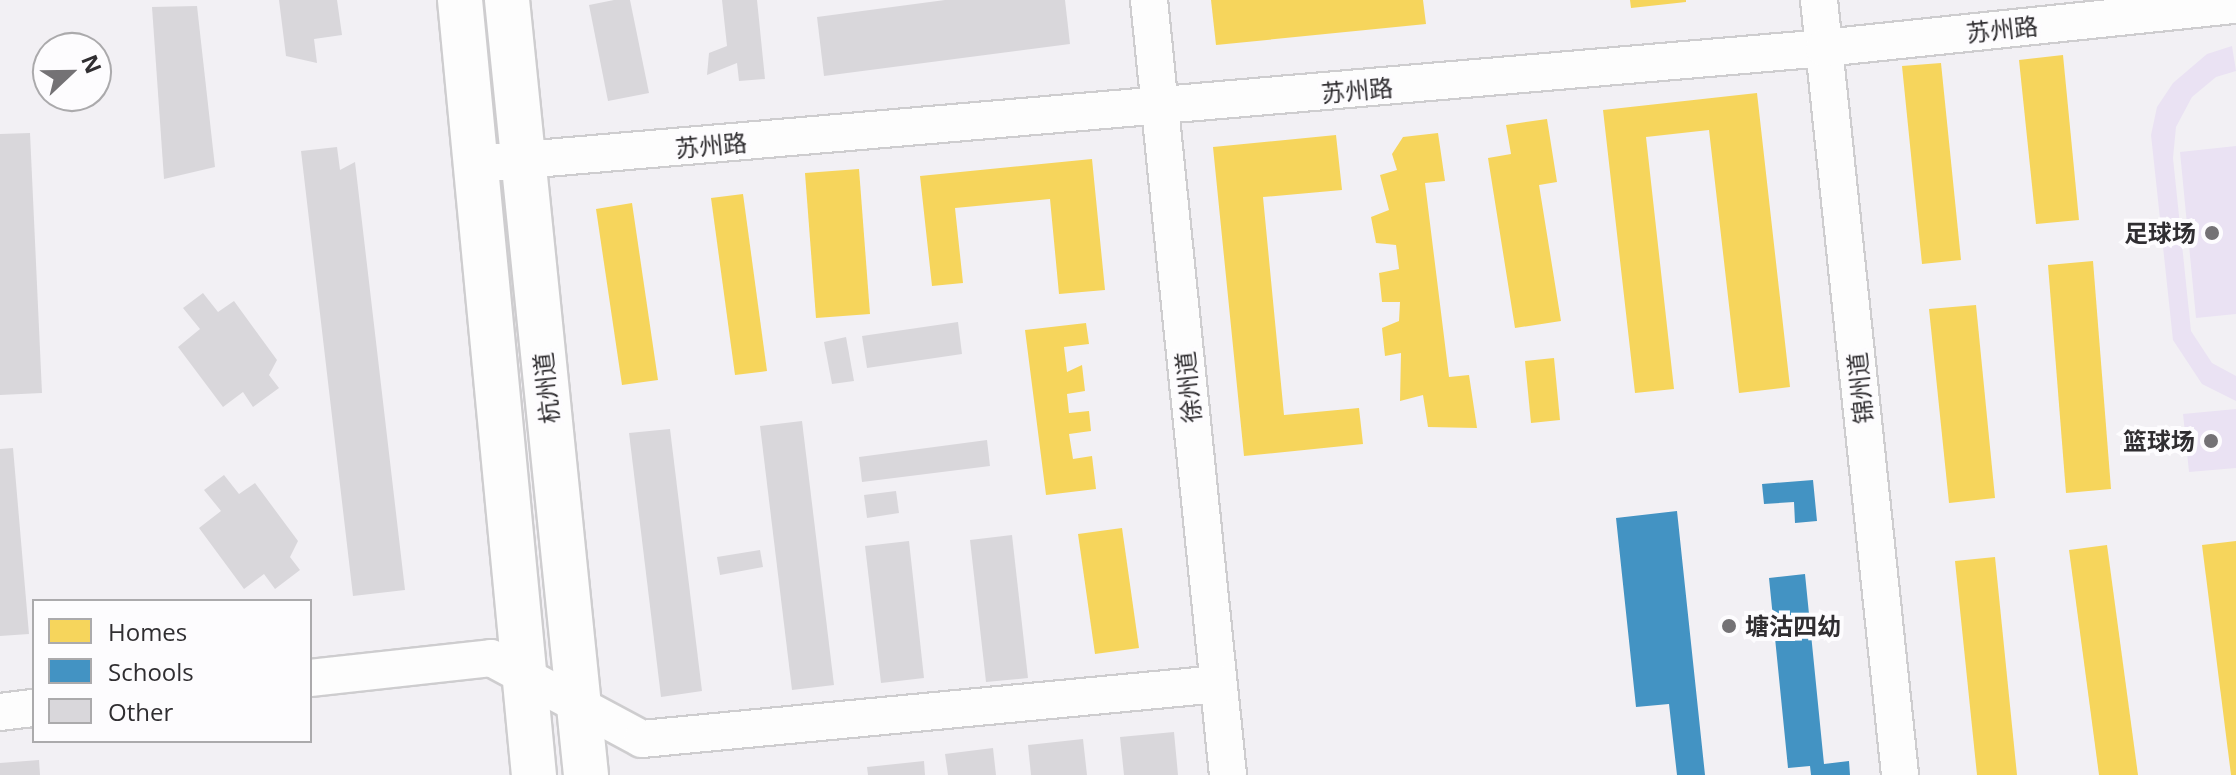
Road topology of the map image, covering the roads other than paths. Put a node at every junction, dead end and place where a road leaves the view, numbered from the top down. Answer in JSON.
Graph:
{"nodes":[{"id":1,"x":460,"y":0,"type":"edge"},
{"id":2,"x":507,"y":0,"type":"edge"},
{"id":3,"x":1149,"y":0,"type":"edge"},
{"id":4,"x":1819,"y":0,"type":"edge"},
{"id":5,"x":2236,"y":5,"type":"edge"},
{"id":6,"x":1824,"y":48,"type":"junction"},
{"id":7,"x":1160,"y":107,"type":"junction"},
{"id":8,"x":523,"y":161,"type":"junction"},
{"id":9,"x":477,"y":164,"type":"junction"},
{"id":10,"x":523,"y":677,"type":"junction"},
{"id":11,"x":312,"y":678,"type":"edge"},
{"id":12,"x":1218,"y":684,"type":"junction"},
{"id":13,"x":579,"y":707,"type":"junction"},
{"id":14,"x":32,"y":708,"type":"edge"},
{"id":15,"x":0,"y":712,"type":"edge"},
{"id":16,"x":534,"y":775,"type":"edge"},
{"id":17,"x":586,"y":775,"type":"edge"},
{"id":18,"x":1228,"y":775,"type":"edge"},
{"id":19,"x":1900,"y":775,"type":"edge"}],
"edges":[{"from":1,"to":9,"type":"main road","name":"杭州道"},
{"from":2,"to":8,"type":"main road","name":"杭州道"},
{"from":3,"to":7,"type":"street","name":"徐州道"},
{"from":4,"to":6,"type":"street","name":"锦州道"},
{"from":5,"to":6,"type":"street","name":"苏州路"},
{"from":6,"to":7,"type":"street","name":"苏州路"},
{"from":6,"to":19,"type":"street","name":"锦州道"},
{"from":7,"to":8,"type":"street","name":"苏州路"},
{"from":7,"to":12,"type":"street","name":"徐州道"},
{"from":8,"to":9,"type":"street","name":"苏州路"},
{"from":8,"to":13,"type":"main road","name":"杭州道"},
{"from":9,"to":10,"type":"main road","name":"杭州道"},
{"from":10,"to":11,"type":"street"},
{"from":10,"to":13,"type":"street"},
{"from":10,"to":16,"type":"main road","name":"杭州道"},
{"from":12,"to":13,"type":"street"},
{"from":12,"to":18,"type":"street","name":"徐州道"},
{"from":13,"to":17,"type":"main road","name":"杭州道"},
{"from":14,"to":15,"type":"street"}]}
